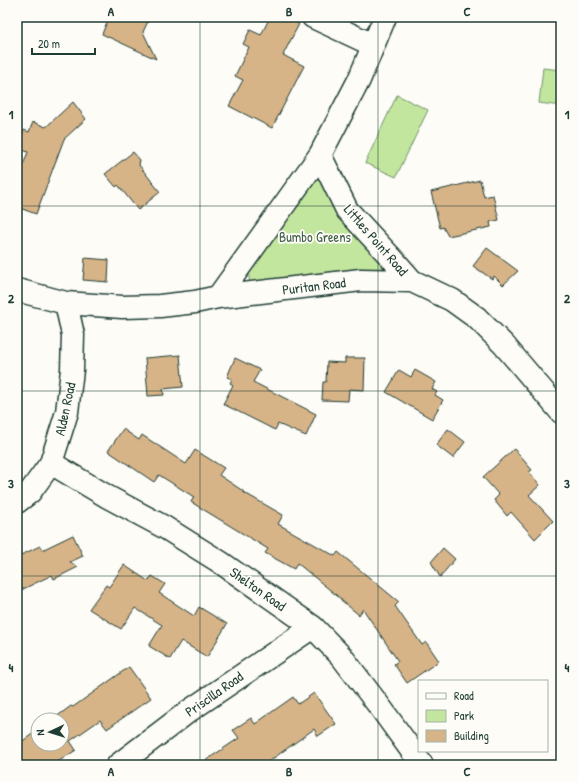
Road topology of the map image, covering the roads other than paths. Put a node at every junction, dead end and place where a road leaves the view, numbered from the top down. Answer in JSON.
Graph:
{"nodes":[{"id":1,"x":313,"y":17,"type":"edge"},
{"id":2,"x":385,"y":17,"type":"edge"},
{"id":3,"x":373,"y":45,"type":"junction"},
{"id":4,"x":320,"y":155,"type":"junction"},
{"id":5,"x":412,"y":281,"type":"junction"},
{"id":6,"x":17,"y":290,"type":"edge"},
{"id":7,"x":218,"y":297,"type":"junction"},
{"id":8,"x":66,"y":303,"type":"junction"},
{"id":9,"x":561,"y":412,"type":"edge"},
{"id":10,"x":51,"y":463,"type":"junction"},
{"id":11,"x":17,"y":502,"type":"edge"},
{"id":12,"x":313,"y":627,"type":"junction"},
{"id":13,"x":118,"y":765,"type":"edge"},
{"id":14,"x":422,"y":765,"type":"edge"}],
"edges":[{"from":1,"to":3,"type":"street"},
{"from":2,"to":3,"type":"street"},
{"from":3,"to":4,"type":"street"},
{"from":4,"to":5,"type":"street","name":"Littles Point Road"},
{"from":4,"to":7,"type":"street"},
{"from":5,"to":7,"type":"street","name":"Puritan Road"},
{"from":5,"to":9,"type":"street","name":"Puritan Road"},
{"from":6,"to":8,"type":"street","name":"Puritan Road"},
{"from":7,"to":8,"type":"street","name":"Puritan Road"},
{"from":8,"to":10,"type":"street","name":"Alden Road"},
{"from":10,"to":11,"type":"street","name":"Alden Road"},
{"from":10,"to":12,"type":"street","name":"Shelton Road"},
{"from":12,"to":13,"type":"street","name":"Priscilla Road"},
{"from":12,"to":14,"type":"street","name":"Shelton Road"}]}
